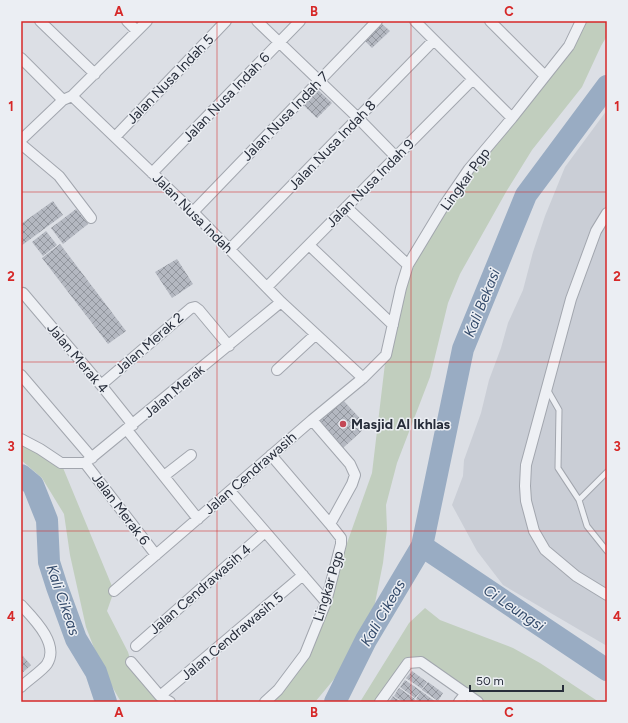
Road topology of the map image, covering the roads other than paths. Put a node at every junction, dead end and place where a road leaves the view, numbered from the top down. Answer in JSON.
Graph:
{"nodes":[{"id":1,"x":40,"y":21,"type":"edge"},
{"id":2,"x":127,"y":21,"type":"edge"},
{"id":3,"x":146,"y":21,"type":"edge"},
{"id":4,"x":226,"y":21,"type":"edge"},
{"id":5,"x":257,"y":21,"type":"edge"},
{"id":6,"x":300,"y":21,"type":"edge"},
{"id":7,"x":377,"y":21,"type":"edge"},
{"id":8,"x":414,"y":21,"type":"edge"},
{"id":9,"x":490,"y":21,"type":"edge"},
{"id":10,"x":577,"y":23,"type":"edge"},
{"id":11,"x":137,"y":31,"type":"junction"},
{"id":12,"x":434,"y":40,"type":"junction"},
{"id":13,"x":279,"y":43,"type":"junction"},
{"id":14,"x":21,"y":58,"type":"edge"},
{"id":15,"x":95,"y":74,"type":"junction"},
{"id":16,"x":546,"y":76,"type":"junction"},
{"id":17,"x":473,"y":79,"type":"junction"},
{"id":18,"x":319,"y":81,"type":"junction"},
{"id":19,"x":68,"y":98,"type":"junction"},
{"id":20,"x":358,"y":118,"type":"junction"},
{"id":21,"x":512,"y":118,"type":"junction"},
{"id":22,"x":115,"y":137,"type":"junction"},
{"id":23,"x":21,"y":140,"type":"edge"},
{"id":24,"x":21,"y":144,"type":"edge"},
{"id":25,"x":396,"y":157,"type":"junction"},
{"id":26,"x":152,"y":173,"type":"junction"},
{"id":27,"x":346,"y":207,"type":"junction"},
{"id":28,"x":193,"y":212,"type":"junction"},
{"id":29,"x":607,"y":213,"type":"edge"},
{"id":30,"x":91,"y":218,"type":"dead end"},
{"id":31,"x":309,"y":245,"type":"junction"},
{"id":32,"x":230,"y":249,"type":"junction"},
{"id":33,"x":408,"y":265,"type":"junction"},
{"id":34,"x":267,"y":287,"type":"junction"},
{"id":35,"x":21,"y":294,"type":"edge"},
{"id":36,"x":281,"y":302,"type":"junction"},
{"id":37,"x":394,"y":325,"type":"junction"},
{"id":38,"x":315,"y":335,"type":"junction"},
{"id":39,"x":229,"y":346,"type":"junction"},
{"id":40,"x":386,"y":355,"type":"joint"},
{"id":41,"x":277,"y":370,"type":"dead end"},
{"id":42,"x":21,"y":375,"type":"edge"},
{"id":43,"x":363,"y":378,"type":"junction"},
{"id":44,"x":101,"y":385,"type":"junction"},
{"id":45,"x":547,"y":389,"type":"junction"},
{"id":46,"x":312,"y":420,"type":"junction"},
{"id":47,"x":130,"y":428,"type":"junction"},
{"id":48,"x":21,"y":439,"type":"edge"},
{"id":49,"x":191,"y":455,"type":"dead end"},
{"id":50,"x":271,"y":455,"type":"junction"},
{"id":51,"x":89,"y":460,"type":"junction"},
{"id":52,"x":607,"y":472,"type":"edge"},
{"id":53,"x":164,"y":476,"type":"junction"},
{"id":54,"x":230,"y":491,"type":"junction"},
{"id":55,"x":578,"y":500,"type":"junction"},
{"id":56,"x":198,"y":518,"type":"junction"},
{"id":57,"x":330,"y":524,"type":"junction"},
{"id":58,"x":265,"y":532,"type":"junction"},
{"id":59,"x":607,"y":551,"type":"edge"},
{"id":60,"x":156,"y":555,"type":"junction"},
{"id":61,"x":303,"y":575,"type":"junction"},
{"id":62,"x":114,"y":591,"type":"dead end"},
{"id":63,"x":607,"y":595,"type":"edge"},
{"id":64,"x":326,"y":602,"type":"junction"},
{"id":65,"x":21,"y":605,"type":"edge"},
{"id":66,"x":136,"y":646,"type":"dead end"},
{"id":67,"x":131,"y":662,"type":"dead end"},
{"id":68,"x":21,"y":686,"type":"edge"},
{"id":69,"x":466,"y":693,"type":"junction"},
{"id":70,"x":160,"y":696,"type":"junction"},
{"id":71,"x":170,"y":702,"type":"edge"},
{"id":72,"x":265,"y":702,"type":"edge"},
{"id":73,"x":380,"y":702,"type":"edge"},
{"id":74,"x":459,"y":702,"type":"edge"},
{"id":75,"x":478,"y":702,"type":"edge"}],
"edges":[{"from":1,"to":15,"type":"street"},
{"from":2,"to":11,"type":"street"},
{"from":3,"to":11,"type":"street"},
{"from":4,"to":22,"type":"street","name":"Jalan Nusa Indah 5"},
{"from":5,"to":13,"type":"street"},
{"from":6,"to":13,"type":"street","name":"Jalan Nusa Indah 6"},
{"from":7,"to":18,"type":"street","name":"Jalan Nusa Indah 7"},
{"from":8,"to":12,"type":"street"},
{"from":9,"to":16,"type":"street"},
{"from":10,"to":16,"type":"street","name":"Lingkar Pgp"},
{"from":11,"to":15,"type":"street"},
{"from":12,"to":17,"type":"street"},
{"from":12,"to":20,"type":"street","name":"Jalan Nusa Indah 8"},
{"from":13,"to":18,"type":"street"},
{"from":13,"to":26,"type":"street","name":"Jalan Nusa Indah 6"},
{"from":14,"to":19,"type":"street","name":"Jalan Nusa Indah"},
{"from":15,"to":19,"type":"street"},
{"from":16,"to":21,"type":"street","name":"Lingkar Pgp"},
{"from":17,"to":21,"type":"street"},
{"from":17,"to":25,"type":"street","name":"Jalan Nusa Indah 9"},
{"from":18,"to":20,"type":"street"},
{"from":18,"to":28,"type":"street","name":"Jalan Nusa Indah 7"},
{"from":19,"to":22,"type":"street","name":"Jalan Nusa Indah"},
{"from":19,"to":23,"type":"street"},
{"from":20,"to":25,"type":"street"},
{"from":20,"to":32,"type":"street","name":"Jalan Nusa Indah 8"},
{"from":21,"to":33,"type":"street","name":"Lingkar Pgp"},
{"from":22,"to":26,"type":"street","name":"Jalan Nusa Indah"},
{"from":24,"to":30,"type":"street"},
{"from":25,"to":27,"type":"street","name":"Jalan Nusa Indah 9"},
{"from":26,"to":28,"type":"street","name":"Jalan Nusa Indah"},
{"from":27,"to":31,"type":"street","name":"Jalan Nusa Indah 9"},
{"from":27,"to":33,"type":"street"},
{"from":28,"to":32,"type":"street","name":"Jalan Nusa Indah"},
{"from":29,"to":45,"type":"street"},
{"from":31,"to":34,"type":"street","name":"Jalan Nusa Indah 9"},
{"from":31,"to":37,"type":"street"},
{"from":32,"to":34,"type":"street","name":"Jalan Nusa Indah"},
{"from":33,"to":37,"type":"street","name":"Lingkar Pgp"},
{"from":34,"to":36,"type":"street","name":"Jalan Nusa Indah"},
{"from":35,"to":44,"type":"street","name":"Jalan Merak 4"},
{"from":36,"to":38,"type":"street","name":"Jalan Nusa Indah"},
{"from":36,"to":39,"type":"street","name":"Jalan Merak"},
{"from":37,"to":40,"type":"street","name":"Lingkar Pgp"},
{"from":38,"to":41,"type":"street"},
{"from":38,"to":43,"type":"street","name":"Jalan Nusa Indah"},
{"from":39,"to":44,"type":"street","name":"Jalan Merak 2"},
{"from":39,"to":47,"type":"street","name":"Jalan Merak"},
{"from":40,"to":43,"type":"street","name":"Jalan Cendrawasih"},
{"from":42,"to":51,"type":"street","name":"Jalan Merak 6"},
{"from":43,"to":46,"type":"street","name":"Jalan Cendrawasih"},
{"from":44,"to":47,"type":"street","name":"Jalan Merak 4"},
{"from":45,"to":55,"type":"lane"},
{"from":45,"to":63,"type":"street"},
{"from":46,"to":50,"type":"street","name":"Jalan Cendrawasih"},
{"from":46,"to":57,"type":"street"},
{"from":47,"to":51,"type":"street","name":"Jalan Merak"},
{"from":47,"to":53,"type":"street","name":"Jalan Merak 4"},
{"from":48,"to":51,"type":"street"},
{"from":49,"to":53,"type":"street"},
{"from":50,"to":54,"type":"street","name":"Jalan Cendrawasih"},
{"from":50,"to":57,"type":"street","name":"Lingkar Pgp"},
{"from":51,"to":60,"type":"street","name":"Jalan Merak 6"},
{"from":52,"to":55,"type":"lane"},
{"from":53,"to":56,"type":"street","name":"Jalan Merak 4"},
{"from":54,"to":56,"type":"street","name":"Jalan Cendrawasih"},
{"from":54,"to":58,"type":"street"},
{"from":55,"to":59,"type":"lane"},
{"from":56,"to":60,"type":"street","name":"Jalan Cendrawasih"},
{"from":57,"to":64,"type":"street","name":"Lingkar Pgp"},
{"from":58,"to":61,"type":"street"},
{"from":58,"to":66,"type":"street","name":"Jalan Cendrawasih 4"},
{"from":60,"to":62,"type":"street","name":"Jalan Cendrawasih"},
{"from":61,"to":64,"type":"street"},
{"from":61,"to":70,"type":"street","name":"Jalan Cendrawasih 5"},
{"from":64,"to":72,"type":"street","name":"Lingkar Pgp"},
{"from":65,"to":68,"type":"street"},
{"from":67,"to":70,"type":"street"},
{"from":69,"to":73,"type":"street"},
{"from":69,"to":74,"type":"street"},
{"from":69,"to":75,"type":"street"},
{"from":70,"to":71,"type":"street"}]}
